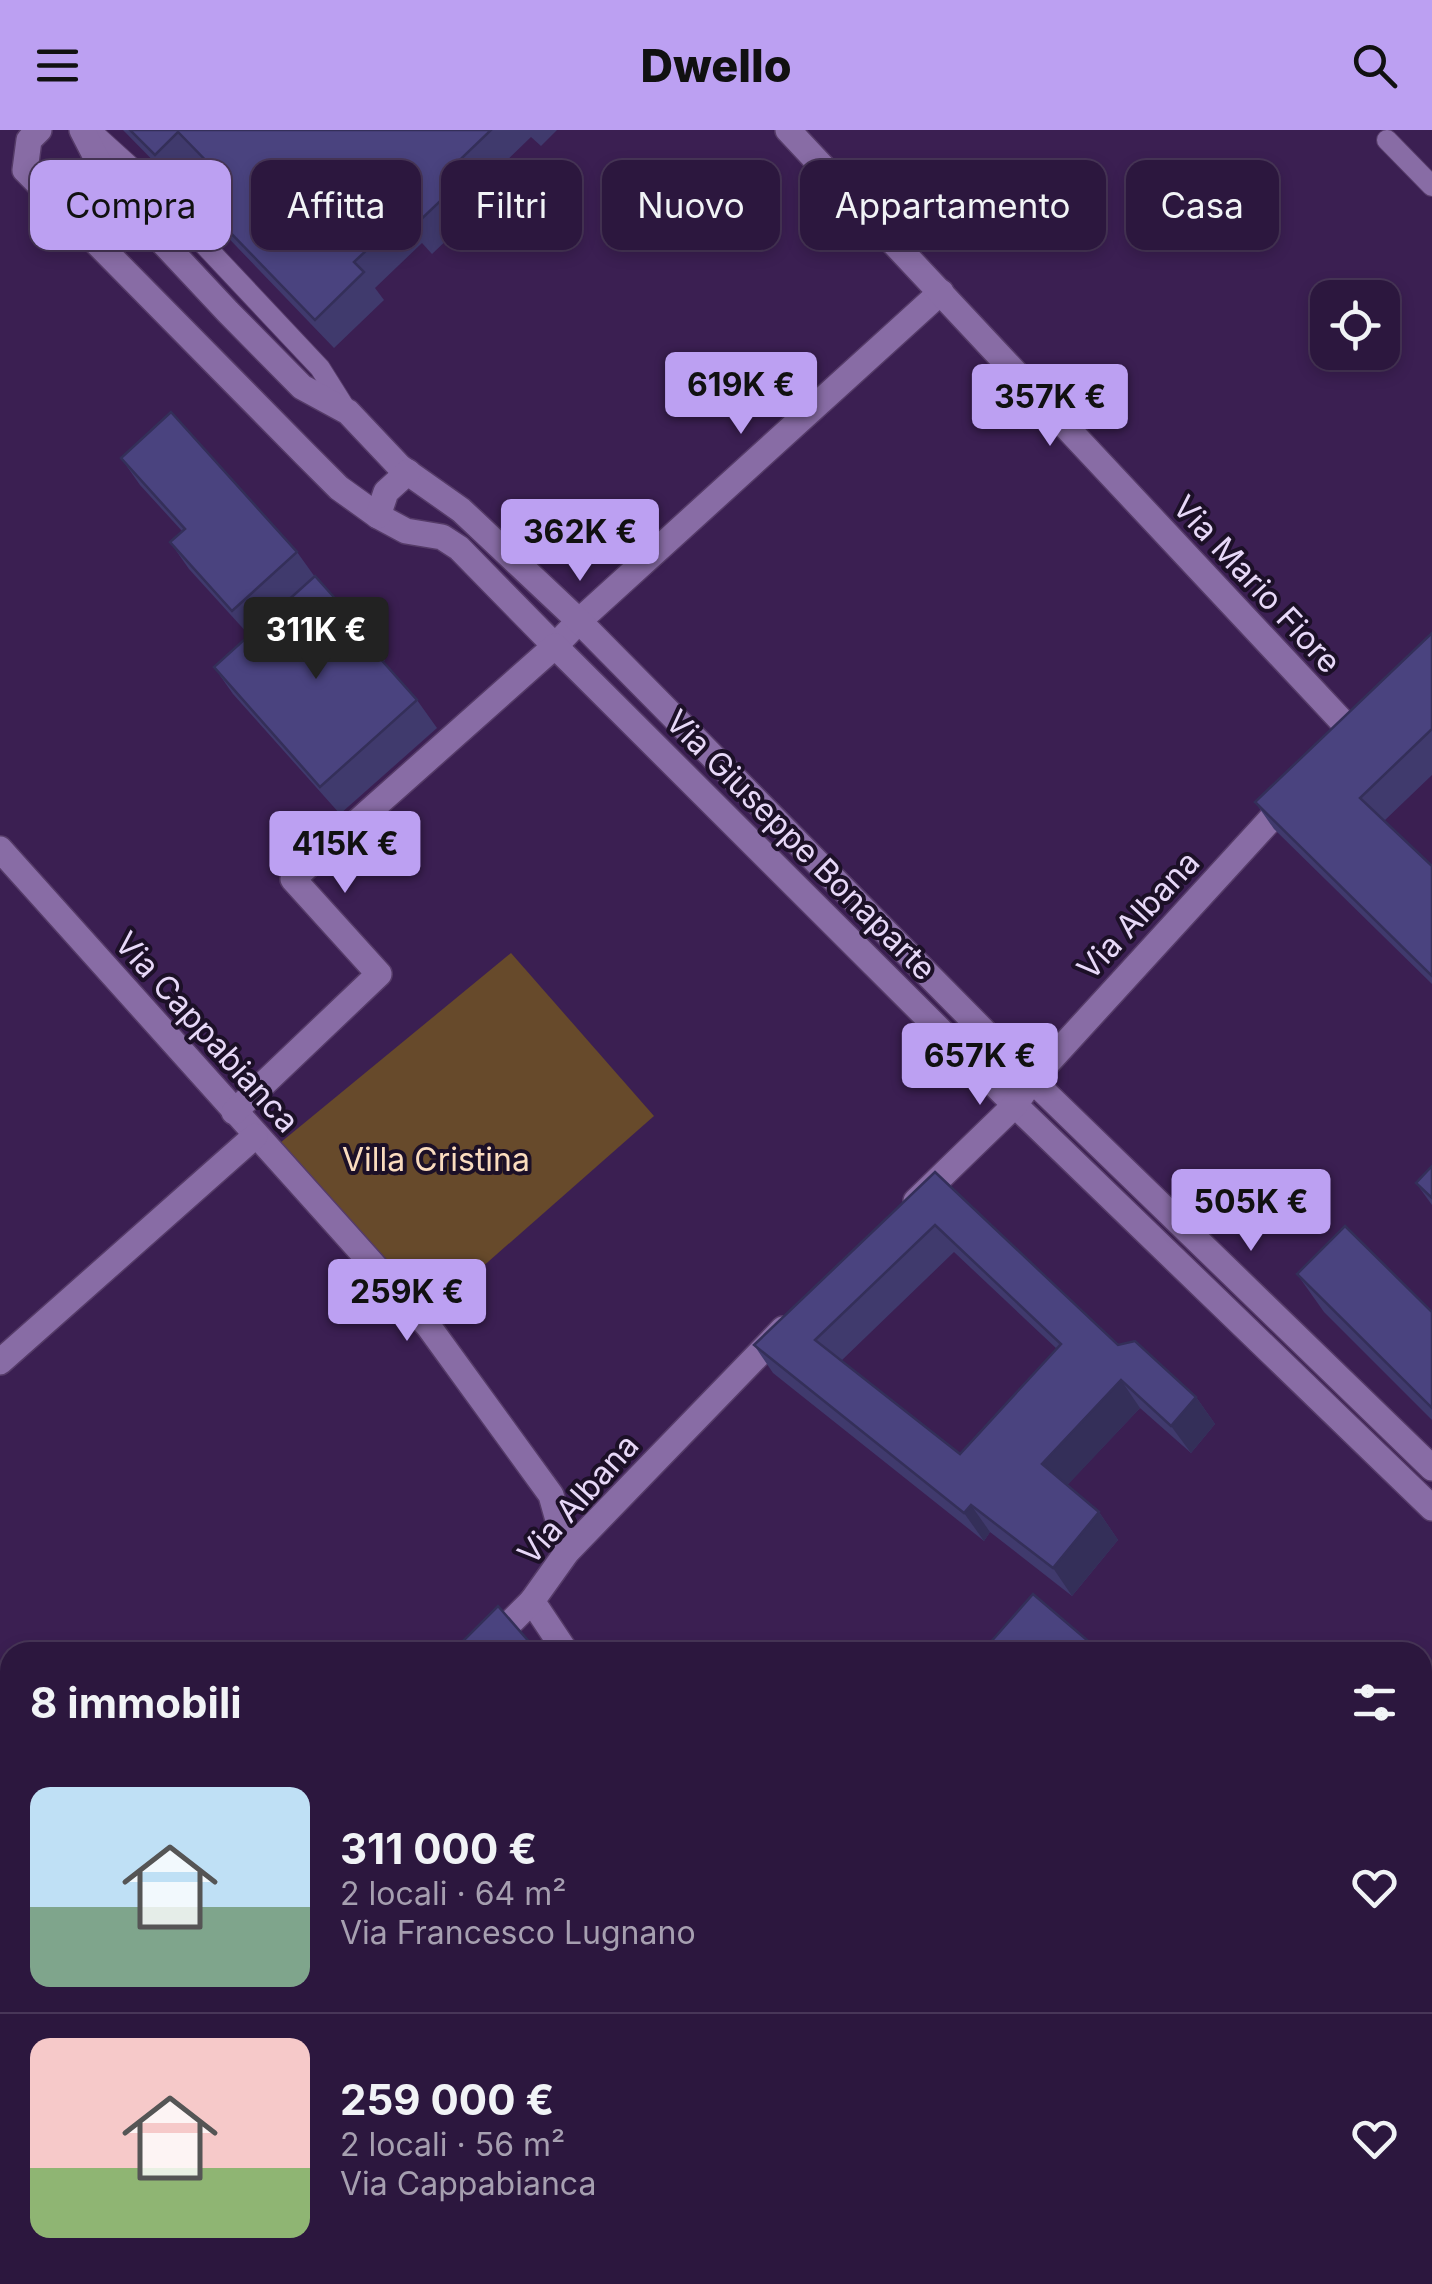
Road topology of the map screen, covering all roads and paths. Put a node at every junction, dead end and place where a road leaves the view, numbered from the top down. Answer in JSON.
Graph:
{"nodes":[{"id":1,"x":39,"y":130,"type":"edge"},
{"id":2,"x":82,"y":130,"type":"edge"},
{"id":3,"x":90,"y":130,"type":"edge"},
{"id":4,"x":788,"y":130,"type":"edge"},
{"id":5,"x":1387,"y":140,"type":"dead end"},
{"id":6,"x":1432,"y":186,"type":"edge"},
{"id":7,"x":940,"y":292,"type":"junction"},
{"id":8,"x":348,"y":412,"type":"junction"},
{"id":9,"x":408,"y":472,"type":"junction"},
{"id":10,"x":378,"y":516,"type":"junction"},
{"id":11,"x":579,"y":621,"type":"junction"},
{"id":12,"x":547,"y":652,"type":"junction"},
{"id":13,"x":1351,"y":732,"type":"edge"},
{"id":14,"x":1311,"y":775,"type":"edge"},
{"id":15,"x":0,"y":850,"type":"edge"},
{"id":16,"x":1032,"y":1080,"type":"junction"},
{"id":17,"x":1016,"y":1104,"type":"junction"},
{"id":18,"x":234,"y":1112,"type":"junction"},
{"id":19,"x":255,"y":1136,"type":"junction"},
{"id":20,"x":904,"y":1213,"type":"edge"},
{"id":21,"x":803,"y":1310,"type":"edge"},
{"id":22,"x":0,"y":1362,"type":"edge"},
{"id":23,"x":1432,"y":1468,"type":"edge"},
{"id":24,"x":1432,"y":1508,"type":"edge"},
{"id":25,"x":567,"y":1552,"type":"junction"},
{"id":26,"x":532,"y":1602,"type":"junction"},
{"id":27,"x":491,"y":1642,"type":"edge"},
{"id":28,"x":559,"y":1642,"type":"edge"}],
"edges":[{"from":1,"to":10,"type":"street","name":"Via Giuseppe Bonaparte"},
{"from":2,"to":8,"type":"street","name":"Via Giuseppe Bonaparte"},
{"from":3,"to":8,"type":"lane"},
{"from":4,"to":7,"type":"street","name":"Via Mario Fiore"},
{"from":5,"to":6,"type":"lane"},
{"from":7,"to":11,"type":"street"},
{"from":7,"to":13,"type":"street","name":"Via Mario Fiore"},
{"from":8,"to":9,"type":"street","name":"Via Giuseppe Bonaparte"},
{"from":9,"to":10,"type":"street"},
{"from":9,"to":11,"type":"street","name":"Via Giuseppe Bonaparte"},
{"from":10,"to":12,"type":"street","name":"Via Giuseppe Bonaparte"},
{"from":11,"to":12,"type":"street"},
{"from":11,"to":16,"type":"street","name":"Via Giuseppe Bonaparte"},
{"from":12,"to":17,"type":"street","name":"Via Giuseppe Bonaparte"},
{"from":12,"to":18,"type":"street"},
{"from":14,"to":16,"type":"street","name":"Via Albana"},
{"from":15,"to":18,"type":"street","name":"Via Cappabianca"},
{"from":16,"to":17,"type":"street","name":"Via Albana"},
{"from":16,"to":23,"type":"street","name":"Via Giuseppe Bonaparte"},
{"from":17,"to":20,"type":"street","name":"Via Albana"},
{"from":17,"to":24,"type":"street","name":"Via Giuseppe Bonaparte"},
{"from":18,"to":19,"type":"street","name":"Via Cappabianca"},
{"from":19,"to":22,"type":"street"},
{"from":19,"to":25,"type":"street","name":"Via Cappabianca"},
{"from":21,"to":25,"type":"street","name":"Via Albana"},
{"from":25,"to":26,"type":"street","name":"Via Albana"},
{"from":26,"to":27,"type":"street","name":"Via Albana"},
{"from":26,"to":28,"type":"street"}]}
